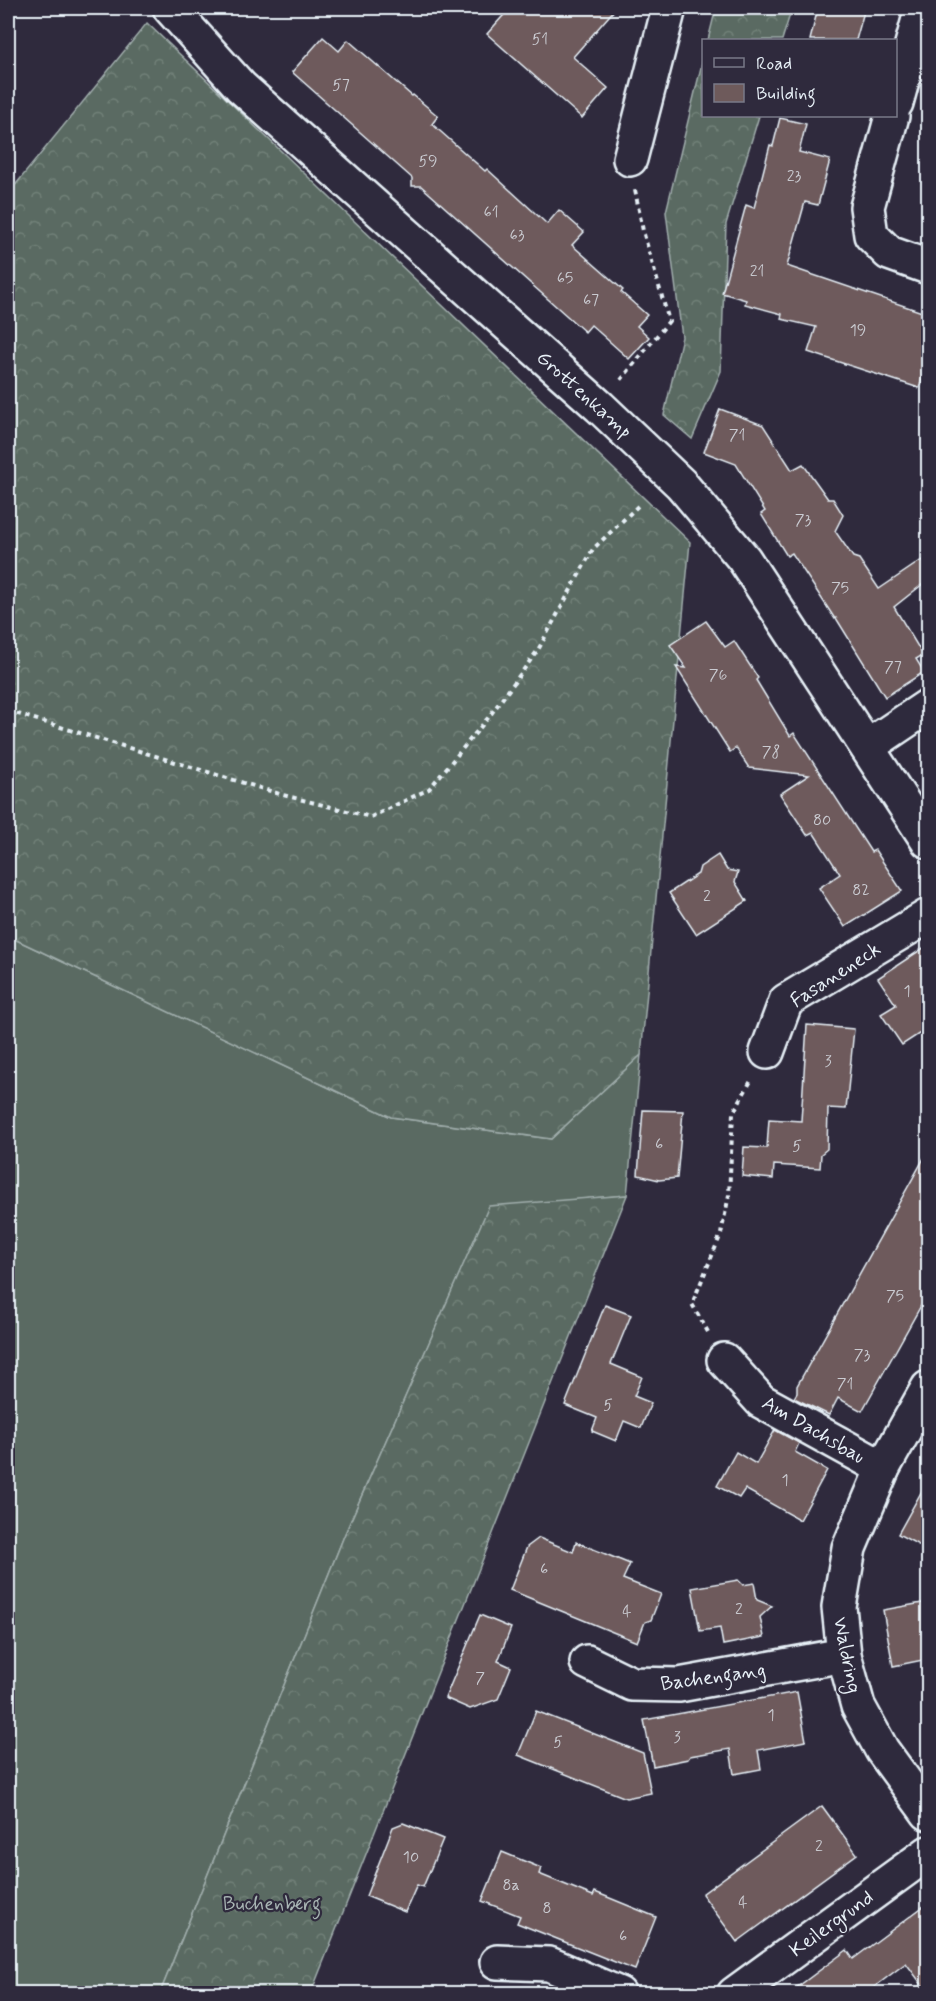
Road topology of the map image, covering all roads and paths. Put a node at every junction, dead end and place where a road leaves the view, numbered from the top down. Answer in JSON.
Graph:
{"nodes":[{"id":1,"x":170,"y":8,"type":"edge"},
{"id":2,"x":669,"y":8,"type":"edge"},
{"id":3,"x":922,"y":8,"type":"edge"},
{"id":4,"x":897,"y":99,"type":"edge"},
{"id":5,"x":892,"y":117,"type":"edge"},
{"id":6,"x":630,"y":159,"type":"joint"},
{"id":7,"x":928,"y":267,"type":"edge"},
{"id":8,"x":600,"y":406,"type":"junction"},
{"id":9,"x":639,"y":505,"type":"dead end"},
{"id":10,"x":928,"y":706,"type":"edge"},
{"id":11,"x":8,"y":711,"type":"edge"},
{"id":12,"x":867,"y":747,"type":"junction"},
{"id":13,"x":928,"y":841,"type":"edge"},
{"id":14,"x":928,"y":916,"type":"edge"},
{"id":15,"x":767,"y":1053,"type":"joint"},
{"id":16,"x":724,"y":1360,"type":"joint"},
{"id":17,"x":928,"y":1388,"type":"edge"},
{"id":18,"x":883,"y":1468,"type":"junction"},
{"id":19,"x":844,"y":1655,"type":"junction"},
{"id":20,"x":586,"y":1662,"type":"dead end"},
{"id":21,"x":928,"y":1813,"type":"edge"},
{"id":22,"x":928,"y":1853,"type":"edge"},
{"id":23,"x":497,"y":1962,"type":"dead end"},
{"id":24,"x":619,"y":1994,"type":"edge"},
{"id":25,"x":734,"y":1994,"type":"edge"}],
"edges":[{"from":1,"to":8,"type":"street","name":"Grottenkamp"},
{"from":2,"to":6,"type":"street"},
{"from":3,"to":4,"type":"street"},
{"from":5,"to":7,"type":"street"},
{"from":6,"to":8,"type":"path"},
{"from":8,"to":12,"type":"street","name":"Grottenkamp"},
{"from":9,"to":11,"type":"path"},
{"from":10,"to":12,"type":"street"},
{"from":12,"to":13,"type":"street","name":"Grottenkamp"},
{"from":14,"to":15,"type":"street","name":"Fasaneneck"},
{"from":15,"to":16,"type":"path"},
{"from":16,"to":18,"type":"street","name":"Am Dachsbau"},
{"from":17,"to":18,"type":"street","name":"Waldring"},
{"from":18,"to":19,"type":"street","name":"Waldring"},
{"from":19,"to":20,"type":"street","name":"Bachengang"},
{"from":19,"to":21,"type":"street","name":"Waldring"},
{"from":22,"to":25,"type":"street","name":"Keilergrund"},
{"from":23,"to":24,"type":"street"}]}
